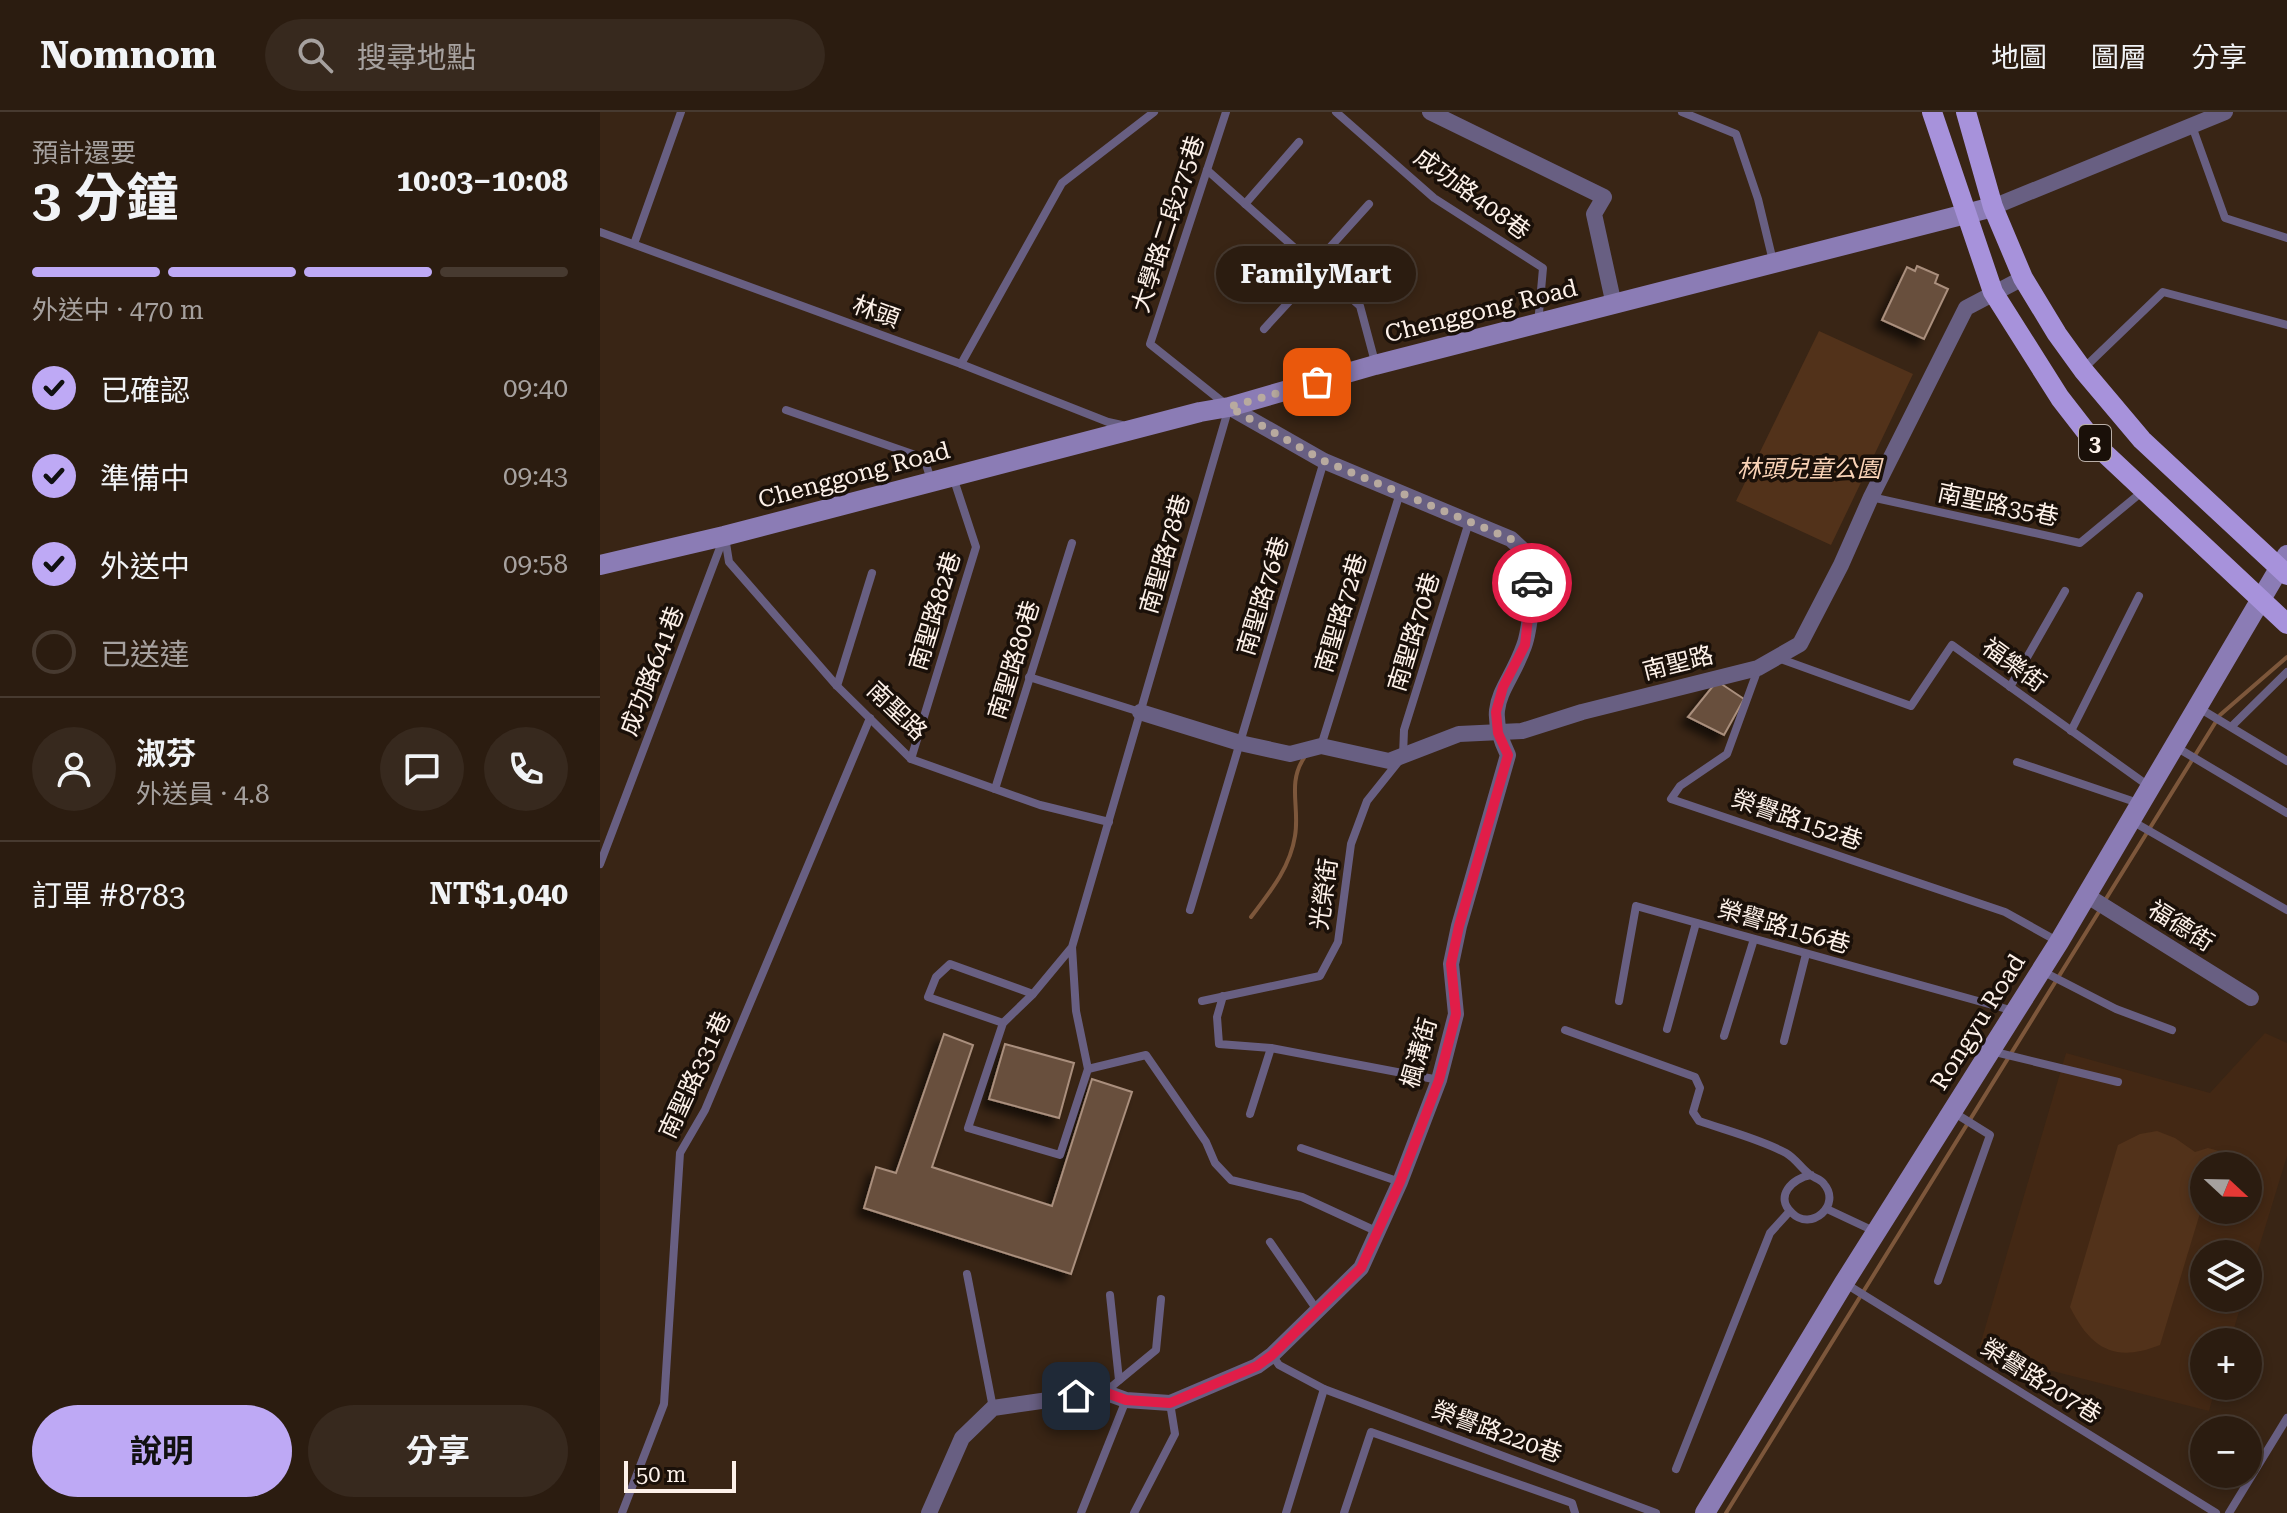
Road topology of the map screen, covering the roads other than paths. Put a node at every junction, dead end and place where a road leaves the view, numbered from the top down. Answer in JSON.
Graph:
{"nodes":[{"id":1,"x":681,"y":112,"type":"edge"},
{"id":2,"x":1154,"y":112,"type":"edge"},
{"id":3,"x":1226,"y":112,"type":"edge"},
{"id":4,"x":1336,"y":112,"type":"edge"},
{"id":5,"x":1430,"y":112,"type":"edge"},
{"id":6,"x":1682,"y":112,"type":"edge"},
{"id":7,"x":1932,"y":112,"type":"edge"},
{"id":8,"x":1966,"y":112,"type":"edge"},
{"id":9,"x":2225,"y":112,"type":"edge"},
{"id":10,"x":2192,"y":126,"type":"junction"},
{"id":11,"x":1299,"y":142,"type":"dead end"},
{"id":12,"x":1207,"y":170,"type":"junction"},
{"id":13,"x":1245,"y":204,"type":"junction"},
{"id":14,"x":1369,"y":204,"type":"dead end"},
{"id":15,"x":1993,"y":207,"type":"junction"},
{"id":16,"x":1966,"y":215,"type":"junction"},
{"id":17,"x":600,"y":232,"type":"edge"},
{"id":18,"x":2287,"y":238,"type":"edge"},
{"id":19,"x":634,"y":244,"type":"junction"},
{"id":20,"x":1773,"y":261,"type":"junction"},
{"id":21,"x":1316,"y":267,"type":"junction"},
{"id":22,"x":2023,"y":278,"type":"junction"},
{"id":23,"x":1993,"y":292,"type":"junction"},
{"id":24,"x":1614,"y":305,"type":"junction"},
{"id":25,"x":1538,"y":325,"type":"junction"},
{"id":26,"x":2287,"y":325,"type":"edge"},
{"id":27,"x":1264,"y":329,"type":"dead end"},
{"id":28,"x":961,"y":364,"type":"junction"},
{"id":29,"x":1375,"y":365,"type":"junction"},
{"id":30,"x":2083,"y":370,"type":"junction"},
{"id":31,"x":1229,"y":407,"type":"junction"},
{"id":32,"x":786,"y":410,"type":"dead end"},
{"id":33,"x":1139,"y":429,"type":"junction"},
{"id":34,"x":1324,"y":461,"type":"junction"},
{"id":35,"x":952,"y":475,"type":"junction"},
{"id":36,"x":931,"y":481,"type":"junction"},
{"id":37,"x":2145,"y":489,"type":"junction"},
{"id":38,"x":1400,"y":492,"type":"junction"},
{"id":39,"x":1871,"y":497,"type":"junction"},
{"id":40,"x":1469,"y":521,"type":"junction"},
{"id":41,"x":724,"y":536,"type":"junction"},
{"id":42,"x":1072,"y":543,"type":"dead end"},
{"id":43,"x":600,"y":565,"type":"edge"},
{"id":44,"x":2284,"y":566,"type":"edge"},
{"id":45,"x":872,"y":573,"type":"dead end"},
{"id":46,"x":2065,"y":591,"type":"dead end"},
{"id":47,"x":2139,"y":596,"type":"dead end"},
{"id":48,"x":2259,"y":600,"type":"junction"},
{"id":49,"x":2287,"y":624,"type":"edge"},
{"id":50,"x":1777,"y":657,"type":"junction"},
{"id":51,"x":1758,"y":668,"type":"junction"},
{"id":52,"x":2287,"y":672,"type":"edge"},
{"id":53,"x":1029,"y":677,"type":"junction"},
{"id":54,"x":837,"y":686,"type":"junction"},
{"id":55,"x":2010,"y":687,"type":"junction"},
{"id":56,"x":2199,"y":708,"type":"junction"},
{"id":57,"x":1140,"y":712,"type":"junction"},
{"id":58,"x":870,"y":718,"type":"junction"},
{"id":59,"x":2232,"y":726,"type":"junction"},
{"id":60,"x":2071,"y":731,"type":"junction"},
{"id":61,"x":1498,"y":733,"type":"junction"},
{"id":62,"x":1240,"y":743,"type":"junction"},
{"id":63,"x":1321,"y":746,"type":"junction"},
{"id":64,"x":2176,"y":746,"type":"junction"},
{"id":65,"x":1403,"y":756,"type":"junction"},
{"id":66,"x":911,"y":759,"type":"junction"},
{"id":67,"x":2287,"y":761,"type":"edge"},
{"id":68,"x":2017,"y":762,"type":"dead end"},
{"id":69,"x":995,"y":789,"type":"junction"},
{"id":70,"x":2142,"y":804,"type":"junction"},
{"id":71,"x":2287,"y":813,"type":"edge"},
{"id":72,"x":1109,"y":822,"type":"junction"},
{"id":73,"x":600,"y":864,"type":"edge"},
{"id":74,"x":2086,"y":895,"type":"junction"},
{"id":75,"x":1190,"y":910,"type":"dead end"},
{"id":76,"x":2287,"y":910,"type":"edge"},
{"id":77,"x":1696,"y":923,"type":"junction"},
{"id":78,"x":1754,"y":939,"type":"junction"},
{"id":79,"x":2059,"y":942,"type":"junction"},
{"id":80,"x":1072,"y":947,"type":"junction"},
{"id":81,"x":1806,"y":954,"type":"junction"},
{"id":82,"x":2041,"y":971,"type":"junction"},
{"id":83,"x":1033,"y":994,"type":"junction"},
{"id":84,"x":1223,"y":996,"type":"junction"},
{"id":85,"x":2251,"y":998,"type":"dead end"},
{"id":86,"x":1202,"y":1001,"type":"dead end"},
{"id":87,"x":1619,"y":1001,"type":"dead end"},
{"id":88,"x":2015,"y":1012,"type":"junction"},
{"id":89,"x":1003,"y":1023,"type":"junction"},
{"id":90,"x":1667,"y":1029,"type":"dead end"},
{"id":91,"x":1565,"y":1030,"type":"dead end"},
{"id":92,"x":2172,"y":1030,"type":"dead end"},
{"id":93,"x":1724,"y":1036,"type":"dead end"},
{"id":94,"x":1784,"y":1041,"type":"dead end"},
{"id":95,"x":1271,"y":1048,"type":"junction"},
{"id":96,"x":1990,"y":1050,"type":"junction"},
{"id":97,"x":1088,"y":1069,"type":"junction"},
{"id":98,"x":1439,"y":1080,"type":"junction"},
{"id":99,"x":2118,"y":1082,"type":"dead end"},
{"id":100,"x":1953,"y":1111,"type":"junction"},
{"id":101,"x":1250,"y":1114,"type":"dead end"},
{"id":102,"x":1301,"y":1148,"type":"dead end"},
{"id":103,"x":1811,"y":1175,"type":"junction"},
{"id":104,"x":1400,"y":1182,"type":"junction"},
{"id":105,"x":1827,"y":1209,"type":"junction"},
{"id":106,"x":1789,"y":1212,"type":"junction"},
{"id":107,"x":1379,"y":1232,"type":"junction"},
{"id":108,"x":1876,"y":1232,"type":"junction"},
{"id":109,"x":1270,"y":1242,"type":"dead end"},
{"id":110,"x":967,"y":1274,"type":"dead end"},
{"id":111,"x":1938,"y":1281,"type":"dead end"},
{"id":112,"x":1844,"y":1283,"type":"junction"},
{"id":113,"x":1110,"y":1295,"type":"dead end"},
{"id":114,"x":1161,"y":1299,"type":"dead end"},
{"id":115,"x":1317,"y":1310,"type":"junction"},
{"id":116,"x":1272,"y":1355,"type":"junction"},
{"id":117,"x":1119,"y":1380,"type":"junction"},
{"id":118,"x":1324,"y":1389,"type":"junction"},
{"id":119,"x":1104,"y":1392,"type":"junction"},
{"id":120,"x":1126,"y":1400,"type":"junction"},
{"id":121,"x":1170,"y":1403,"type":"junction"},
{"id":122,"x":993,"y":1408,"type":"junction"},
{"id":123,"x":2287,"y":1418,"type":"edge"},
{"id":124,"x":1676,"y":1469,"type":"dead end"},
{"id":125,"x":622,"y":1513,"type":"edge"},
{"id":126,"x":929,"y":1513,"type":"edge"},
{"id":127,"x":1081,"y":1513,"type":"edge"},
{"id":128,"x":1134,"y":1513,"type":"edge"},
{"id":129,"x":1286,"y":1513,"type":"edge"},
{"id":130,"x":1344,"y":1513,"type":"edge"},
{"id":131,"x":1575,"y":1513,"type":"edge"},
{"id":132,"x":1656,"y":1513,"type":"edge"},
{"id":133,"x":1705,"y":1513,"type":"edge"},
{"id":134,"x":2216,"y":1513,"type":"edge"},
{"id":135,"x":2229,"y":1513,"type":"edge"}],
"edges":[{"from":1,"to":19,"type":"lane"},
{"from":2,"to":28,"type":"lane"},
{"from":3,"to":12,"type":"lane","name":"大學路二段275巷"},
{"from":4,"to":25,"type":"lane","name":"成功路408巷"},
{"from":5,"to":24,"type":"street"},
{"from":6,"to":20,"type":"lane"},
{"from":7,"to":16,"type":"main road","number":"3"},
{"from":8,"to":15,"type":"main road","number":"3"},
{"from":9,"to":10,"type":"street","name":"Chenggong Road"},
{"from":10,"to":15,"type":"street","name":"Chenggong Road"},
{"from":10,"to":18,"type":"lane"},
{"from":11,"to":13,"type":"lane"},
{"from":12,"to":13,"type":"lane"},
{"from":12,"to":31,"type":"lane","name":"大學路二段275巷"},
{"from":13,"to":21,"type":"lane"},
{"from":14,"to":21,"type":"lane"},
{"from":15,"to":16,"type":"main road","name":"Chenggong Road"},
{"from":15,"to":22,"type":"main road","number":"3"},
{"from":16,"to":20,"type":"main road","name":"Chenggong Road"},
{"from":16,"to":23,"type":"main road","number":"3"},
{"from":17,"to":19,"type":"lane","name":"林頭"},
{"from":19,"to":28,"type":"lane","name":"林頭"},
{"from":20,"to":24,"type":"main road","name":"Chenggong Road"},
{"from":21,"to":27,"type":"lane"},
{"from":21,"to":29,"type":"lane"},
{"from":22,"to":23,"type":"street","name":"南聖路"},
{"from":22,"to":30,"type":"main road","number":"3"},
{"from":23,"to":37,"type":"main road","number":"3"},
{"from":23,"to":39,"type":"street","name":"南聖路"},
{"from":24,"to":25,"type":"main road","name":"Chenggong Road"},
{"from":25,"to":29,"type":"main road","name":"Chenggong Road"},
{"from":26,"to":30,"type":"lane"},
{"from":28,"to":33,"type":"lane","name":"林頭"},
{"from":29,"to":31,"type":"main road","name":"Chenggong Road"},
{"from":30,"to":44,"type":"main road","number":"3"},
{"from":31,"to":33,"type":"main road","name":"Chenggong Road"},
{"from":31,"to":34,"type":"street","name":"楓溝街"},
{"from":31,"to":57,"type":"lane","name":"南聖路78巷"},
{"from":32,"to":36,"type":"lane"},
{"from":33,"to":35,"type":"main road","name":"Chenggong Road"},
{"from":34,"to":38,"type":"street","name":"楓溝街"},
{"from":34,"to":62,"type":"lane","name":"南聖路76巷"},
{"from":35,"to":36,"type":"main road","name":"Chenggong Road"},
{"from":35,"to":66,"type":"lane","name":"南聖路82巷"},
{"from":36,"to":41,"type":"main road","name":"Chenggong Road"},
{"from":37,"to":39,"type":"lane","name":"南聖路35巷"},
{"from":37,"to":48,"type":"main road","number":"3"},
{"from":38,"to":40,"type":"street","name":"楓溝街"},
{"from":38,"to":63,"type":"lane","name":"南聖路72巷"},
{"from":39,"to":50,"type":"street","name":"南聖路"},
{"from":40,"to":61,"type":"street","name":"楓溝街"},
{"from":40,"to":65,"type":"lane","name":"南聖路70巷"},
{"from":41,"to":43,"type":"main road","name":"Chenggong Road"},
{"from":41,"to":54,"type":"lane","name":"南聖路"},
{"from":41,"to":73,"type":"lane","name":"成功路641巷"},
{"from":42,"to":53,"type":"lane","name":"南聖路80巷"},
{"from":44,"to":48,"type":"main road","name":"Rongyu Road"},
{"from":45,"to":54,"type":"lane"},
{"from":46,"to":55,"type":"lane"},
{"from":47,"to":60,"type":"lane"},
{"from":48,"to":49,"type":"main road","number":"3"},
{"from":48,"to":56,"type":"main road","name":"Rongyu Road"},
{"from":50,"to":51,"type":"street","name":"南聖路"},
{"from":50,"to":55,"type":"lane","name":"福樂街"},
{"from":51,"to":61,"type":"street","name":"南聖路"},
{"from":51,"to":79,"type":"lane","name":"榮譽路152巷"},
{"from":52,"to":59,"type":"lane"},
{"from":53,"to":57,"type":"lane"},
{"from":53,"to":69,"type":"lane","name":"南聖路80巷"},
{"from":54,"to":58,"type":"lane","name":"南聖路"},
{"from":55,"to":60,"type":"lane","name":"福樂街"},
{"from":56,"to":59,"type":"lane"},
{"from":56,"to":64,"type":"main road","name":"Rongyu Road"},
{"from":57,"to":62,"type":"street","name":"南聖路"},
{"from":57,"to":72,"type":"lane","name":"南聖路78巷"},
{"from":58,"to":66,"type":"lane","name":"南聖路"},
{"from":58,"to":125,"type":"lane","name":"南聖路331巷"},
{"from":59,"to":67,"type":"lane"},
{"from":60,"to":70,"type":"lane","name":"福樂街"},
{"from":61,"to":65,"type":"street","name":"南聖路"},
{"from":61,"to":98,"type":"street","name":"楓溝街"},
{"from":62,"to":63,"type":"street","name":"南聖路"},
{"from":62,"to":75,"type":"lane","name":"南聖路76巷"},
{"from":63,"to":65,"type":"street","name":"南聖路"},
{"from":64,"to":70,"type":"main road","name":"Rongyu Road"},
{"from":64,"to":71,"type":"lane"},
{"from":65,"to":84,"type":"lane","name":"光榮街"},
{"from":66,"to":69,"type":"lane","name":"南聖路"},
{"from":68,"to":70,"type":"lane"},
{"from":69,"to":72,"type":"lane","name":"南聖路"},
{"from":70,"to":74,"type":"main road","name":"Rongyu Road"},
{"from":70,"to":76,"type":"lane"},
{"from":72,"to":80,"type":"lane","name":"南聖路78巷"},
{"from":74,"to":79,"type":"main road","name":"Rongyu Road"},
{"from":74,"to":85,"type":"street","name":"福德街"},
{"from":77,"to":78,"type":"lane","name":"榮譽路156巷"},
{"from":77,"to":87,"type":"lane","name":"榮譽路156巷"},
{"from":77,"to":90,"type":"lane"},
{"from":78,"to":81,"type":"lane","name":"榮譽路156巷"},
{"from":78,"to":93,"type":"lane"},
{"from":79,"to":82,"type":"main road","name":"Rongyu Road"},
{"from":80,"to":83,"type":"lane"},
{"from":80,"to":97,"type":"lane"},
{"from":81,"to":88,"type":"lane","name":"榮譽路156巷"},
{"from":81,"to":94,"type":"lane"},
{"from":82,"to":88,"type":"main road","name":"Rongyu Road"},
{"from":82,"to":92,"type":"lane"},
{"from":83,"to":89,"type":"lane"},
{"from":83,"to":89,"type":"lane"},
{"from":84,"to":86,"type":"lane","name":"光榮街"},
{"from":84,"to":95,"type":"lane"},
{"from":88,"to":96,"type":"main road","name":"Rongyu Road"},
{"from":89,"to":97,"type":"lane"},
{"from":91,"to":103,"type":"lane"},
{"from":95,"to":98,"type":"lane"},
{"from":95,"to":101,"type":"lane"},
{"from":96,"to":99,"type":"lane"},
{"from":96,"to":100,"type":"main road","name":"Rongyu Road"},
{"from":97,"to":107,"type":"lane"},
{"from":98,"to":104,"type":"street","name":"楓溝街"},
{"from":100,"to":108,"type":"main road","name":"Rongyu Road"},
{"from":100,"to":111,"type":"lane"},
{"from":102,"to":104,"type":"lane"},
{"from":103,"to":105,"type":"lane"},
{"from":103,"to":106,"type":"lane"},
{"from":104,"to":107,"type":"street","name":"楓溝街"},
{"from":105,"to":106,"type":"lane"},
{"from":105,"to":108,"type":"lane"},
{"from":106,"to":124,"type":"lane"},
{"from":107,"to":115,"type":"street","name":"楓溝街"},
{"from":108,"to":112,"type":"main road","name":"Rongyu Road"},
{"from":109,"to":115,"type":"lane"},
{"from":110,"to":122,"type":"lane"},
{"from":112,"to":133,"type":"main road","name":"Rongyu Road"},
{"from":112,"to":134,"type":"lane","name":"榮譽路207巷"},
{"from":113,"to":117,"type":"lane"},
{"from":114,"to":117,"type":"lane"},
{"from":115,"to":116,"type":"street","name":"楓溝街"},
{"from":116,"to":118,"type":"lane","name":"榮譽路220巷"},
{"from":116,"to":121,"type":"street","name":"楓溝街"},
{"from":117,"to":119,"type":"lane"},
{"from":118,"to":129,"type":"lane"},
{"from":118,"to":132,"type":"lane","name":"榮譽路220巷"},
{"from":119,"to":120,"type":"street","name":"楓溝街"},
{"from":119,"to":122,"type":"street","name":"楓溝街"},
{"from":120,"to":121,"type":"street","name":"楓溝街"},
{"from":120,"to":127,"type":"lane"},
{"from":121,"to":128,"type":"lane"},
{"from":122,"to":126,"type":"street"},
{"from":123,"to":135,"type":"lane"},
{"from":130,"to":131,"type":"lane"}]}
